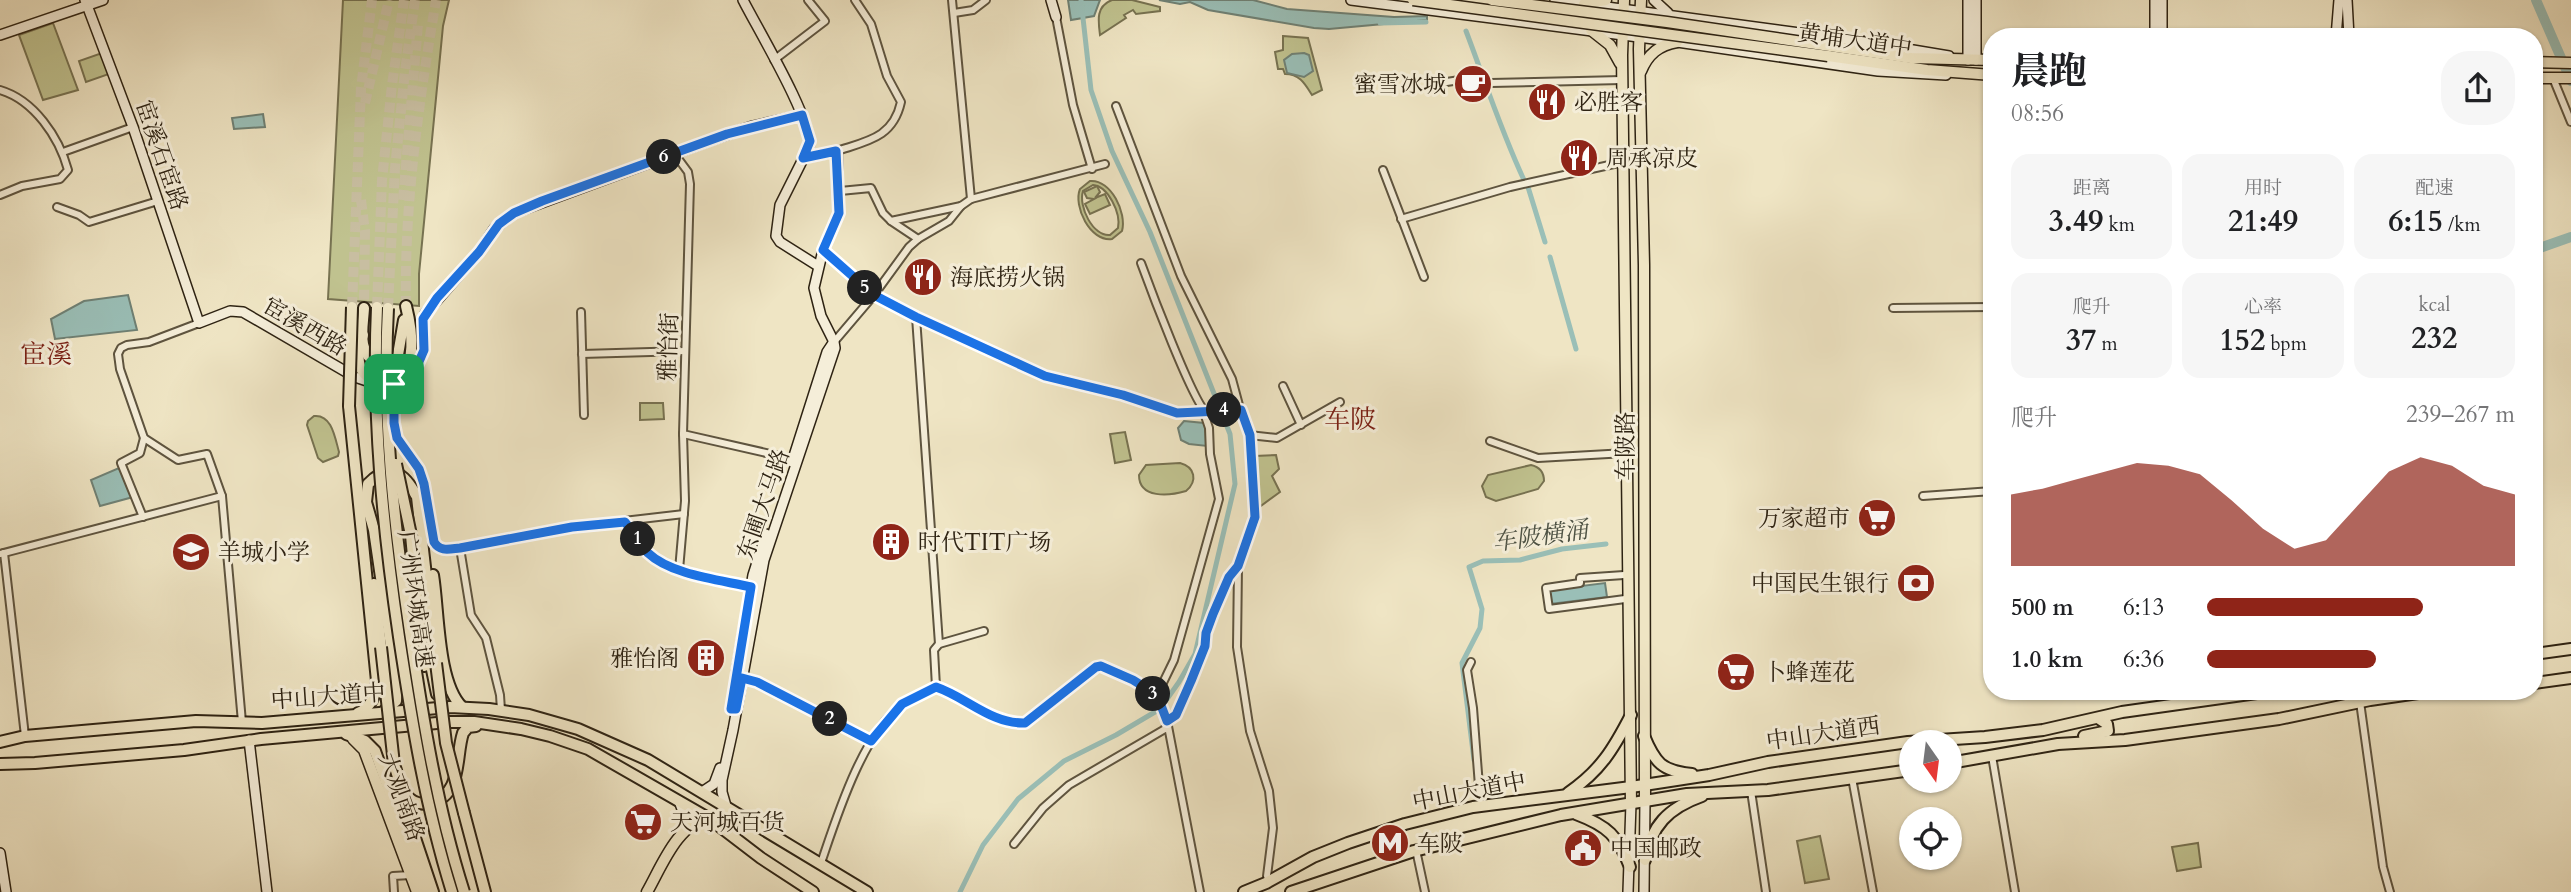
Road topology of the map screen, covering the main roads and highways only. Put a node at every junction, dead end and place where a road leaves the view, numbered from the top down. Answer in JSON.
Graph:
{"nodes":[{"id":1,"x":1413,"y":0,"type":"edge"},
{"id":2,"x":1492,"y":0,"type":"edge"},
{"id":3,"x":1606,"y":0,"type":"edge"},
{"id":4,"x":1581,"y":4,"type":"road end"},
{"id":5,"x":1624,"y":4,"type":"edge"},
{"id":6,"x":1638,"y":10,"type":"edge"},
{"id":7,"x":1591,"y":30,"type":"road end"},
{"id":8,"x":1677,"y":42,"type":"road end"},
{"id":9,"x":1829,"y":51,"type":"junction"},
{"id":10,"x":1983,"y":60,"type":"edge"},
{"id":11,"x":2543,"y":62,"type":"edge"},
{"id":12,"x":2571,"y":63,"type":"edge"},
{"id":13,"x":1622,"y":67,"type":"junction"},
{"id":14,"x":1983,"y":75,"type":"edge"},
{"id":15,"x":1639,"y":77,"type":"junction"},
{"id":16,"x":2543,"y":78,"type":"edge"},
{"id":17,"x":2562,"y":78,"type":"edge"},
{"id":18,"x":1622,"y":80,"type":"junction"},
{"id":19,"x":352,"y":307,"type":"tunnel mouth"},
{"id":20,"x":365,"y":308,"type":"tunnel mouth"},
{"id":21,"x":363,"y":335,"type":"junction"},
{"id":22,"x":388,"y":421,"type":"junction"},
{"id":23,"x":366,"y":502,"type":"junction"},
{"id":24,"x":1627,"y":504,"type":"junction"},
{"id":25,"x":1644,"y":505,"type":"junction"},
{"id":26,"x":422,"y":533,"type":"junction"},
{"id":27,"x":362,"y":534,"type":"junction"},
{"id":28,"x":1628,"y":539,"type":"junction"},
{"id":29,"x":1645,"y":539,"type":"junction"},
{"id":30,"x":373,"y":576,"type":"junction"},
{"id":31,"x":422,"y":620,"type":"junction"},
{"id":32,"x":2571,"y":649,"type":"edge"},
{"id":33,"x":2543,"y":653,"type":"edge"},
{"id":34,"x":433,"y":663,"type":"junction"},
{"id":35,"x":2571,"y":678,"type":"edge"},
{"id":36,"x":2543,"y":682,"type":"edge"},
{"id":37,"x":2213,"y":700,"type":"edge"},
{"id":38,"x":2373,"y":700,"type":"edge"},
{"id":39,"x":439,"y":705,"type":"junction"},
{"id":40,"x":462,"y":707,"type":"junction"},
{"id":41,"x":355,"y":714,"type":"junction"},
{"id":42,"x":380,"y":714,"type":"junction"},
{"id":43,"x":1631,"y":715,"type":"junction"},
{"id":44,"x":2098,"y":718,"type":"junction"},
{"id":45,"x":490,"y":724,"type":"junction"},
{"id":46,"x":333,"y":732,"type":"junction"},
{"id":47,"x":1644,"y":736,"type":"junction"},
{"id":48,"x":0,"y":743,"type":"edge"},
{"id":49,"x":2058,"y":744,"type":"junction"},
{"id":50,"x":636,"y":754,"type":"junction"},
{"id":51,"x":1962,"y":760,"type":"edge"},
{"id":52,"x":0,"y":764,"type":"edge"},
{"id":53,"x":623,"y":767,"type":"junction"},
{"id":54,"x":670,"y":772,"type":"junction"},
{"id":55,"x":1899,"y":772,"type":"edge"},
{"id":56,"x":1709,"y":775,"type":"junction"},
{"id":57,"x":1670,"y":781,"type":"junction"},
{"id":58,"x":400,"y":785,"type":"junction"},
{"id":59,"x":1644,"y":785,"type":"junction"},
{"id":60,"x":655,"y":786,"type":"junction"},
{"id":61,"x":1631,"y":787,"type":"junction"},
{"id":62,"x":1604,"y":791,"type":"junction"},
{"id":63,"x":1719,"y":792,"type":"junction"},
{"id":64,"x":1565,"y":796,"type":"junction"},
{"id":65,"x":1671,"y":797,"type":"junction"},
{"id":66,"x":1645,"y":800,"type":"junction"},
{"id":67,"x":1631,"y":803,"type":"junction"},
{"id":68,"x":1602,"y":808,"type":"junction"},
{"id":69,"x":464,"y":813,"type":"junction"},
{"id":70,"x":1574,"y":813,"type":"junction"},
{"id":71,"x":710,"y":818,"type":"junction"},
{"id":72,"x":1645,"y":860,"type":"road end"},
{"id":73,"x":1630,"y":867,"type":"road end"},
{"id":74,"x":417,"y":892,"type":"edge"},
{"id":75,"x":425,"y":892,"type":"edge"},
{"id":76,"x":433,"y":892,"type":"edge"},
{"id":77,"x":452,"y":892,"type":"edge"},
{"id":78,"x":464,"y":892,"type":"edge"},
{"id":79,"x":479,"y":892,"type":"edge"},
{"id":80,"x":485,"y":892,"type":"edge"},
{"id":81,"x":647,"y":892,"type":"edge"},
{"id":82,"x":813,"y":892,"type":"edge"},
{"id":83,"x":867,"y":892,"type":"edge"},
{"id":84,"x":1244,"y":892,"type":"edge"},
{"id":85,"x":1291,"y":892,"type":"edge"}],
"edges":[{"from":1,"to":6,"type":"main road","bridge":true},
{"from":2,"to":6,"type":"main road","bridge":true},
{"from":3,"to":4,"type":"main road"},
{"from":5,"to":13,"type":"main road","name":"车陂路"},
{"from":6,"to":9,"type":"main road","name":"黄埔大道中","bridge":true},
{"from":6,"to":15,"type":"main road","name":"车陂路"},
{"from":7,"to":13,"type":"main road"},
{"from":8,"to":15,"type":"main road"},
{"from":9,"to":10,"type":"main road","name":"黄埔大道中"},
{"from":9,"to":14,"type":"main road","name":"黄埔大道中"},
{"from":11,"to":12,"type":"main road"},
{"from":13,"to":18,"type":"main road","name":"车陂路"},
{"from":15,"to":18,"type":"main road"},
{"from":15,"to":25,"type":"main road","name":"车陂路"},
{"from":16,"to":17,"type":"main road"},
{"from":18,"to":24,"type":"main road","name":"车陂路"},
{"from":19,"to":27,"type":"highway","bridge":true},
{"from":20,"to":21,"type":"highway"},
{"from":21,"to":21,"type":"highway"},
{"from":22,"to":31,"type":"highway","bridge":true},
{"from":22,"to":77,"type":"highway","name":"广州环城高速","bridge":true},
{"from":22,"to":78,"type":"highway","name":"广州环城高速","bridge":true},
{"from":23,"to":26,"type":"highway"},
{"from":23,"to":30,"type":"highway"},
{"from":23,"to":42,"type":"highway"},
{"from":24,"to":25,"type":"main road"},
{"from":24,"to":28,"type":"main road","name":"车陂路"},
{"from":25,"to":29,"type":"main road","name":"车陂路"},
{"from":26,"to":34,"type":"highway"},
{"from":26,"to":40,"type":"highway"},
{"from":27,"to":30,"type":"highway"},
{"from":27,"to":41,"type":"highway"},
{"from":28,"to":29,"type":"main road"},
{"from":28,"to":43,"type":"main road","name":"车陂路"},
{"from":29,"to":47,"type":"main road","name":"车陂路"},
{"from":30,"to":58,"type":"highway","bridge":true},
{"from":31,"to":34,"type":"highway"},
{"from":31,"to":39,"type":"highway"},
{"from":32,"to":33,"type":"highway"},
{"from":34,"to":39,"type":"highway","bridge":true},
{"from":35,"to":36,"type":"highway"},
{"from":37,"to":44,"type":"highway","name":"中山大道西"},
{"from":38,"to":49,"type":"highway"},
{"from":39,"to":40,"type":"highway","name":"中山大道中"},
{"from":39,"to":42,"type":"highway","name":"中山大道中"},
{"from":39,"to":69,"type":"highway","bridge":true},
{"from":40,"to":50,"type":"highway","name":"中山大道中"},
{"from":41,"to":42,"type":"highway","name":"中山大道中"},
{"from":41,"to":48,"type":"highway","name":"中山大道中"},
{"from":43,"to":61,"type":"main road","name":"车陂路"},
{"from":43,"to":64,"type":"highway"},
{"from":44,"to":49,"type":"highway"},
{"from":44,"to":56,"type":"highway","name":"中山大道西"},
{"from":45,"to":46,"type":"highway","name":"中山大道中"},
{"from":45,"to":53,"type":"highway","name":"中山大道中"},
{"from":45,"to":58,"type":"highway"},
{"from":46,"to":52,"type":"highway","name":"中山大道中"},
{"from":46,"to":74,"type":"main road","name":"大观南路"},
{"from":46,"to":75,"type":"highway"},
{"from":47,"to":56,"type":"highway"},
{"from":47,"to":59,"type":"main road","name":"车陂路"},
{"from":49,"to":51,"type":"highway"},
{"from":50,"to":53,"type":"highway"},
{"from":50,"to":54,"type":"highway","name":"中山大道中"},
{"from":53,"to":60,"type":"highway","name":"中山大道中"},
{"from":54,"to":60,"type":"highway"},
{"from":54,"to":83,"type":"highway","name":"中山大道中"},
{"from":55,"to":63,"type":"highway"},
{"from":56,"to":57,"type":"highway","name":"中山大道西"},
{"from":57,"to":59,"type":"highway","name":"中山大道西"},
{"from":57,"to":65,"type":"highway"},
{"from":58,"to":76,"type":"highway"},
{"from":59,"to":61,"type":"highway","name":"中山大道西"},
{"from":59,"to":66,"type":"main road","name":"车陂路"},
{"from":60,"to":71,"type":"highway","name":"中山大道中"},
{"from":61,"to":62,"type":"highway","name":"中山大道中"},
{"from":61,"to":67,"type":"main road","name":"车陂路"},
{"from":62,"to":64,"type":"highway","name":"中山大道中"},
{"from":62,"to":68,"type":"highway"},
{"from":63,"to":65,"type":"highway"},
{"from":63,"to":72,"type":"highway"},
{"from":64,"to":84,"type":"highway","name":"中山大道中"},
{"from":65,"to":66,"type":"highway"},
{"from":66,"to":67,"type":"highway","name":"中山大道中"},
{"from":67,"to":68,"type":"highway","name":"中山大道中"},
{"from":68,"to":70,"type":"highway","name":"中山大道中"},
{"from":69,"to":79,"type":"highway"},
{"from":69,"to":80,"type":"highway"},
{"from":70,"to":73,"type":"highway"},
{"from":70,"to":85,"type":"highway","name":"中山大道中"},
{"from":71,"to":81,"type":"main road"},
{"from":71,"to":82,"type":"highway","name":"中山大道中"}]}
